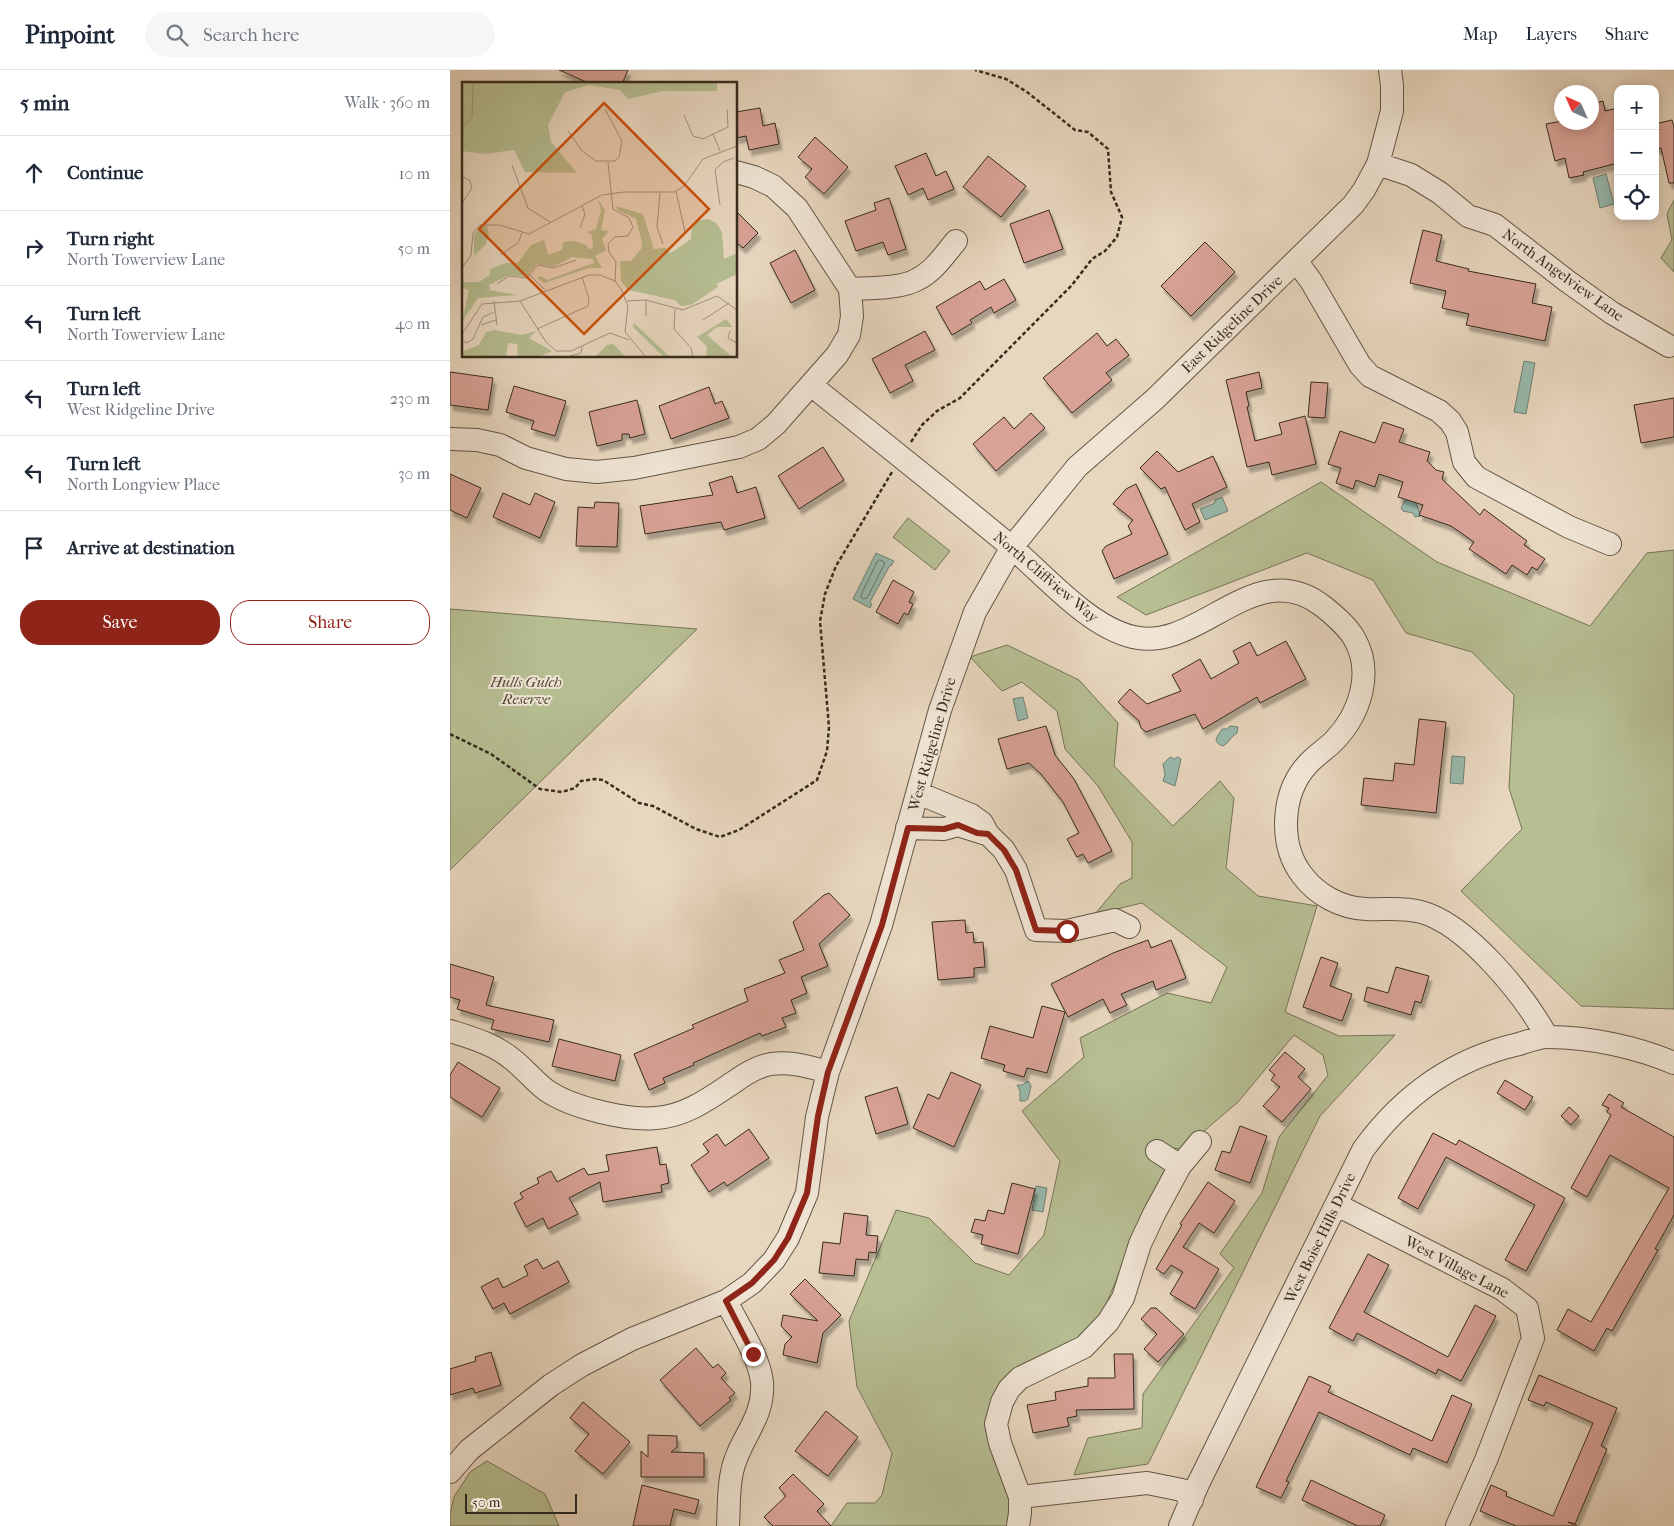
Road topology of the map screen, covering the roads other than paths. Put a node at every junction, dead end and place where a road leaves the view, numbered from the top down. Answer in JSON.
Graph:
{"nodes":[{"id":1,"x":1390,"y":70,"type":"edge"},
{"id":2,"x":1378,"y":164,"type":"junction"},
{"id":3,"x":738,"y":173,"type":"edge"},
{"id":4,"x":956,"y":241,"type":"dead end"},
{"id":5,"x":1296,"y":262,"type":"junction"},
{"id":6,"x":850,"y":289,"type":"junction"},
{"id":7,"x":1669,"y":346,"type":"dead end"},
{"id":8,"x":811,"y":385,"type":"junction"},
{"id":9,"x":450,"y":439,"type":"edge"},
{"id":10,"x":1610,"y":544,"type":"dead end"},
{"id":11,"x":1012,"y":547,"type":"junction"},
{"id":12,"x":918,"y":793,"type":"junction"},
{"id":13,"x":952,"y":818,"type":"junction"},
{"id":14,"x":908,"y":828,"type":"junction"},
{"id":15,"x":1129,"y":927,"type":"dead end"},
{"id":16,"x":450,"y":1031,"type":"edge"},
{"id":17,"x":1547,"y":1037,"type":"junction"},
{"id":18,"x":1674,"y":1063,"type":"edge"},
{"id":19,"x":828,"y":1072,"type":"junction"},
{"id":20,"x":1200,"y":1142,"type":"dead end"},
{"id":21,"x":1157,"y":1150,"type":"dead end"},
{"id":22,"x":1180,"y":1166,"type":"junction"},
{"id":23,"x":1337,"y":1205,"type":"junction"},
{"id":24,"x":726,"y":1301,"type":"junction"},
{"id":25,"x":450,"y":1472,"type":"edge"},
{"id":26,"x":1020,"y":1497,"type":"junction"},
{"id":27,"x":1192,"y":1500,"type":"junction"},
{"id":28,"x":728,"y":1526,"type":"edge"},
{"id":29,"x":1018,"y":1526,"type":"edge"},
{"id":30,"x":1180,"y":1526,"type":"edge"},
{"id":31,"x":1457,"y":1526,"type":"edge"}],
"edges":[{"from":1,"to":2,"type":"street","name":"East Ridgeline Drive"},
{"from":2,"to":5,"type":"street","name":"East Ridgeline Drive"},
{"from":2,"to":7,"type":"street","name":"North Angelview Lane"},
{"from":3,"to":6,"type":"street"},
{"from":4,"to":6,"type":"street"},
{"from":5,"to":10,"type":"street"},
{"from":5,"to":11,"type":"street","name":"East Ridgeline Drive"},
{"from":6,"to":8,"type":"street"},
{"from":8,"to":9,"type":"street"},
{"from":8,"to":11,"type":"street","name":"North Cliffview Way"},
{"from":11,"to":12,"type":"street","name":"West Ridgeline Drive"},
{"from":11,"to":17,"type":"street","name":"North Cliffview Way"},
{"from":12,"to":13,"type":"street"},
{"from":12,"to":14,"type":"street","name":"West Ridgeline Drive"},
{"from":13,"to":14,"type":"street"},
{"from":13,"to":15,"type":"street"},
{"from":14,"to":19,"type":"street","name":"West Ridgeline Drive"},
{"from":16,"to":19,"type":"street"},
{"from":17,"to":18,"type":"street","name":"West Boise Hills Drive"},
{"from":17,"to":23,"type":"street","name":"West Boise Hills Drive"},
{"from":19,"to":24,"type":"street","name":"West Ridgeline Drive"},
{"from":20,"to":22,"type":"street"},
{"from":21,"to":22,"type":"street"},
{"from":22,"to":26,"type":"street"},
{"from":23,"to":27,"type":"street","name":"West Boise Hills Drive"},
{"from":23,"to":31,"type":"street","name":"West Village Lane"},
{"from":24,"to":25,"type":"street","name":"West Ridgeline Drive"},
{"from":24,"to":28,"type":"street"},
{"from":26,"to":27,"type":"street"},
{"from":26,"to":29,"type":"street"},
{"from":27,"to":30,"type":"street","name":"West Boise Hills Drive"}]}
